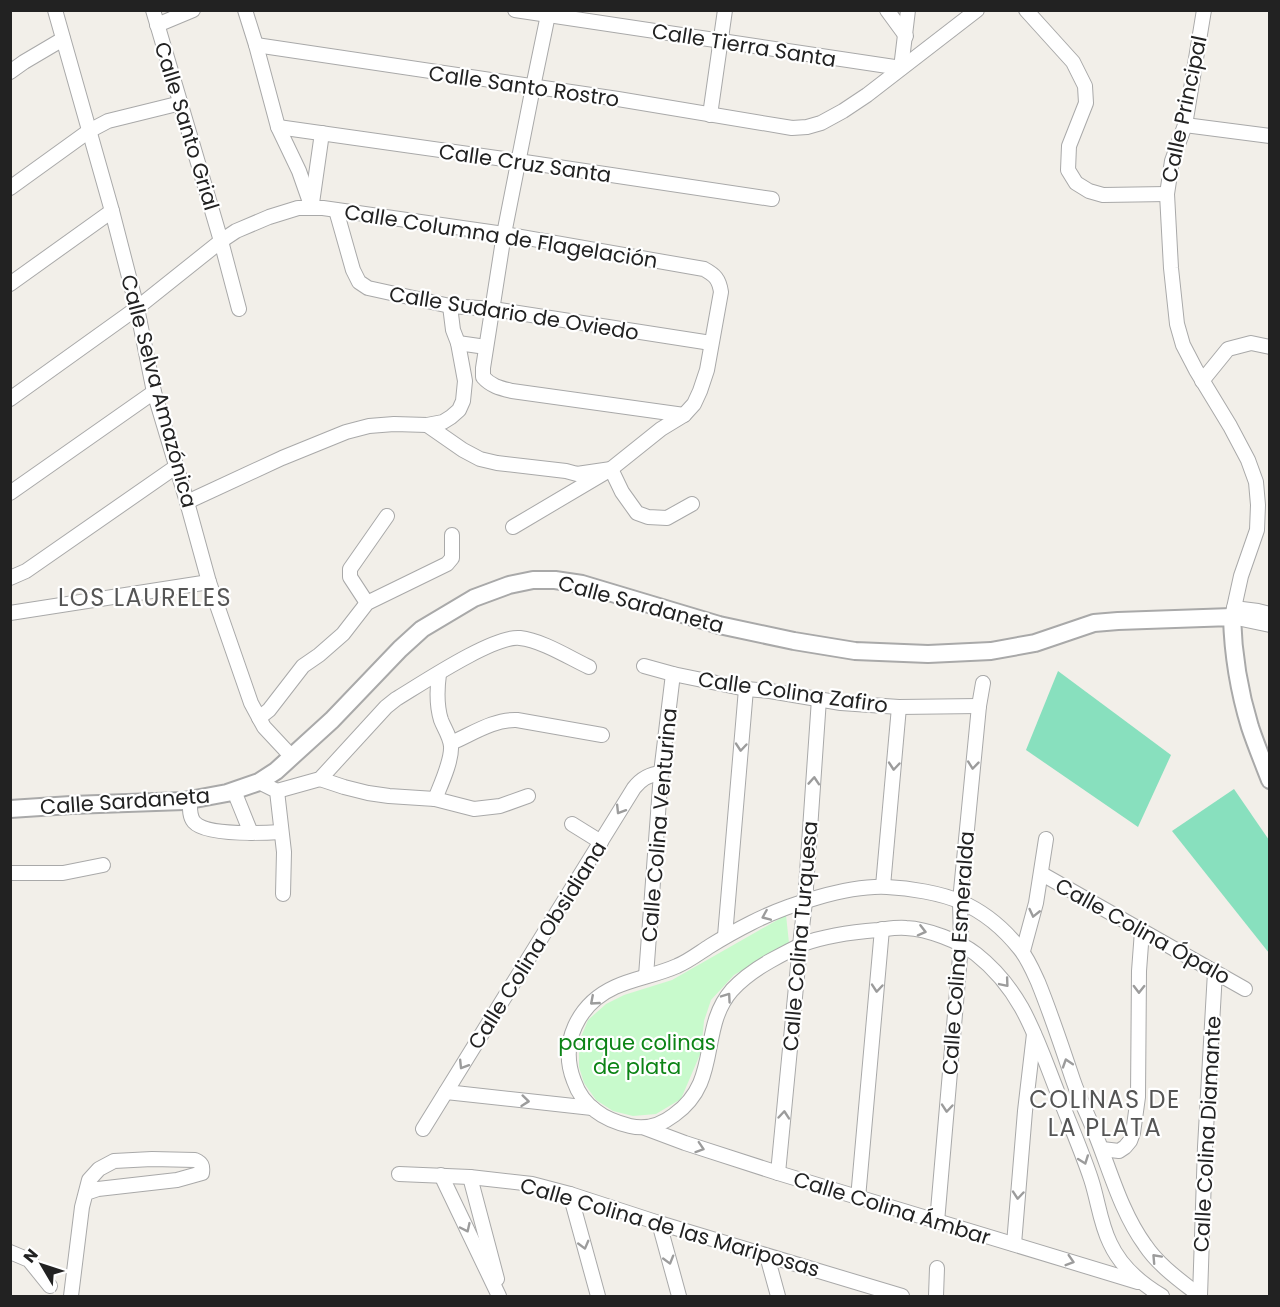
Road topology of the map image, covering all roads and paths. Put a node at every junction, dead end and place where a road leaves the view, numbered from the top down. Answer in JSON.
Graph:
{"nodes":[{"id":1,"x":55,"y":10,"type":"edge"},
{"id":2,"x":153,"y":10,"type":"edge"},
{"id":3,"x":193,"y":10,"type":"edge"},
{"id":4,"x":245,"y":10,"type":"edge"},
{"id":5,"x":515,"y":10,"type":"edge"},
{"id":6,"x":725,"y":10,"type":"edge"},
{"id":7,"x":887,"y":10,"type":"edge"},
{"id":8,"x":908,"y":10,"type":"edge"},
{"id":9,"x":977,"y":10,"type":"edge"},
{"id":10,"x":1026,"y":10,"type":"edge"},
{"id":11,"x":1204,"y":10,"type":"edge"},
{"id":12,"x":549,"y":13,"type":"edge"},
{"id":13,"x":157,"y":25,"type":"junction"},
{"id":14,"x":906,"y":36,"type":"junction"},
{"id":15,"x":63,"y":39,"type":"junction"},
{"id":16,"x":722,"y":41,"type":"junction"},
{"id":17,"x":256,"y":45,"type":"junction"},
{"id":18,"x":901,"y":68,"type":"junction"},
{"id":19,"x":10,"y":72,"type":"edge"},
{"id":20,"x":533,"y":87,"type":"junction"},
{"id":21,"x":181,"y":103,"type":"junction"},
{"id":22,"x":711,"y":115,"type":"junction"},
{"id":23,"x":1185,"y":125,"type":"junction"},
{"id":24,"x":278,"y":127,"type":"junction"},
{"id":25,"x":89,"y":131,"type":"junction"},
{"id":26,"x":322,"y":133,"type":"junction"},
{"id":27,"x":1269,"y":136,"type":"edge"},
{"id":28,"x":518,"y":161,"type":"junction"},
{"id":29,"x":10,"y":188,"type":"edge"},
{"id":30,"x":1167,"y":194,"type":"junction"},
{"id":31,"x":772,"y":200,"type":"dead end"},
{"id":32,"x":305,"y":208,"type":"junction"},
{"id":33,"x":336,"y":210,"type":"junction"},
{"id":34,"x":112,"y":211,"type":"junction"},
{"id":35,"x":504,"y":234,"type":"junction"},
{"id":36,"x":221,"y":241,"type":"junction"},
{"id":37,"x":10,"y":284,"type":"edge"},
{"id":38,"x":450,"y":306,"type":"junction"},
{"id":39,"x":137,"y":308,"type":"junction"},
{"id":40,"x":239,"y":309,"type":"dead end"},
{"id":41,"x":492,"y":309,"type":"junction"},
{"id":42,"x":458,"y":343,"type":"junction"},
{"id":43,"x":711,"y":343,"type":"junction"},
{"id":44,"x":486,"y":346,"type":"junction"},
{"id":45,"x":1269,"y":347,"type":"edge"},
{"id":46,"x":1202,"y":381,"type":"junction"},
{"id":47,"x":154,"y":392,"type":"junction"},
{"id":48,"x":10,"y":399,"type":"edge"},
{"id":49,"x":684,"y":415,"type":"junction"},
{"id":50,"x":427,"y":425,"type":"junction"},
{"id":51,"x":177,"y":466,"type":"junction"},
{"id":52,"x":611,"y":469,"type":"junction"},
{"id":53,"x":10,"y":493,"type":"edge"},
{"id":54,"x":187,"y":502,"type":"junction"},
{"id":55,"x":692,"y":504,"type":"dead end"},
{"id":56,"x":387,"y":516,"type":"dead end"},
{"id":57,"x":1263,"y":526,"type":"edge"},
{"id":58,"x":513,"y":527,"type":"dead end"},
{"id":59,"x":452,"y":535,"type":"dead end"},
{"id":60,"x":10,"y":578,"type":"edge"},
{"id":61,"x":209,"y":582,"type":"junction"},
{"id":62,"x":367,"y":603,"type":"junction"},
{"id":63,"x":1233,"y":613,"type":"junction"},
{"id":64,"x":10,"y":614,"type":"edge"},
{"id":65,"x":1269,"y":614,"type":"edge"},
{"id":66,"x":1269,"y":625,"type":"edge"},
{"id":67,"x":644,"y":666,"type":"dead end"},
{"id":68,"x":589,"y":667,"type":"dead end"},
{"id":69,"x":438,"y":674,"type":"junction"},
{"id":70,"x":672,"y":674,"type":"junction"},
{"id":71,"x":983,"y":683,"type":"dead end"},
{"id":72,"x":746,"y":689,"type":"junction"},
{"id":73,"x":819,"y":699,"type":"junction"},
{"id":74,"x":979,"y":706,"type":"junction"},
{"id":75,"x":899,"y":707,"type":"junction"},
{"id":76,"x":262,"y":722,"type":"junction"},
{"id":77,"x":602,"y":735,"type":"dead end"},
{"id":78,"x":451,"y":743,"type":"junction"},
{"id":79,"x":292,"y":757,"type":"junction"},
{"id":80,"x":661,"y":773,"type":"junction"},
{"id":81,"x":320,"y":779,"type":"junction"},
{"id":82,"x":1269,"y":780,"type":"edge"},
{"id":83,"x":259,"y":782,"type":"junction"},
{"id":84,"x":234,"y":790,"type":"junction"},
{"id":85,"x":277,"y":791,"type":"junction"},
{"id":86,"x":528,"y":796,"type":"dead end"},
{"id":87,"x":435,"y":799,"type":"junction"},
{"id":88,"x":190,"y":800,"type":"junction"},
{"id":89,"x":10,"y":809,"type":"edge"},
{"id":90,"x":572,"y":824,"type":"dead end"},
{"id":91,"x":281,"y":832,"type":"junction"},
{"id":92,"x":251,"y":833,"type":"junction"},
{"id":93,"x":1046,"y":839,"type":"dead end"},
{"id":94,"x":601,"y":842,"type":"junction"},
{"id":95,"x":103,"y":865,"type":"dead end"},
{"id":96,"x":10,"y":873,"type":"edge"},
{"id":97,"x":1042,"y":874,"type":"junction"},
{"id":98,"x":884,"y":886,"type":"junction"},
{"id":99,"x":283,"y":894,"type":"dead end"},
{"id":100,"x":960,"y":901,"type":"junction"},
{"id":101,"x":805,"y":902,"type":"junction"},
{"id":102,"x":882,"y":929,"type":"junction"},
{"id":103,"x":1142,"y":931,"type":"junction"},
{"id":104,"x":725,"y":936,"type":"junction"},
{"id":105,"x":800,"y":945,"type":"junction"},
{"id":106,"x":962,"y":945,"type":"junction"},
{"id":107,"x":1023,"y":951,"type":"junction"},
{"id":108,"x":1215,"y":972,"type":"junction"},
{"id":109,"x":646,"y":976,"type":"junction"},
{"id":110,"x":1245,"y":989,"type":"dead end"},
{"id":111,"x":1034,"y":1032,"type":"junction"},
{"id":112,"x":446,"y":1092,"type":"junction"},
{"id":113,"x":592,"y":1108,"type":"junction"},
{"id":114,"x":645,"y":1128,"type":"junction"},
{"id":115,"x":423,"y":1129,"type":"dead end"},
{"id":116,"x":1102,"y":1149,"type":"junction"},
{"id":117,"x":399,"y":1173,"type":"dead end"},
{"id":118,"x":778,"y":1173,"type":"junction"},
{"id":119,"x":441,"y":1175,"type":"junction"},
{"id":120,"x":470,"y":1177,"type":"junction"},
{"id":121,"x":86,"y":1193,"type":"junction"},
{"id":122,"x":570,"y":1194,"type":"junction"},
{"id":123,"x":858,"y":1198,"type":"junction"},
{"id":124,"x":937,"y":1222,"type":"junction"},
{"id":125,"x":659,"y":1223,"type":"junction"},
{"id":126,"x":1014,"y":1244,"type":"junction"},
{"id":127,"x":10,"y":1252,"type":"edge"},
{"id":128,"x":767,"y":1256,"type":"junction"},
{"id":129,"x":937,"y":1268,"type":"dead end"},
{"id":130,"x":858,"y":1282,"type":"junction"},
{"id":131,"x":1141,"y":1283,"type":"junction"},
{"id":132,"x":50,"y":1286,"type":"dead end"},
{"id":133,"x":71,"y":1296,"type":"edge"},
{"id":134,"x":500,"y":1296,"type":"edge"},
{"id":135,"x":597,"y":1296,"type":"edge"},
{"id":136,"x":679,"y":1296,"type":"edge"},
{"id":137,"x":778,"y":1296,"type":"edge"},
{"id":138,"x":862,"y":1296,"type":"edge"},
{"id":139,"x":902,"y":1296,"type":"edge"},
{"id":140,"x":936,"y":1296,"type":"edge"},
{"id":141,"x":1162,"y":1296,"type":"edge"},
{"id":142,"x":1200,"y":1296,"type":"edge"}],
"edges":[{"from":1,"to":15,"type":"street","name":"Calle Selva Amazónica"},
{"from":2,"to":13,"type":"street","name":"Calle Santo Grial"},
{"from":3,"to":13,"type":"street"},
{"from":4,"to":17,"type":"street"},
{"from":5,"to":12,"type":"street","name":"Calle Tierra Santa"},
{"from":6,"to":16,"type":"street"},
{"from":7,"to":14,"type":"street"},
{"from":8,"to":14,"type":"street"},
{"from":9,"to":18,"type":"street","name":"Calle Santo Rostro"},
{"from":10,"to":30,"type":"street"},
{"from":11,"to":23,"type":"street","name":"Calle Principal"},
{"from":12,"to":16,"type":"street","name":"Calle Tierra Santa"},
{"from":12,"to":20,"type":"street"},
{"from":13,"to":21,"type":"street","name":"Calle Santo Grial"},
{"from":14,"to":18,"type":"street"},
{"from":15,"to":19,"type":"street"},
{"from":15,"to":25,"type":"street","name":"Calle Selva Amazónica"},
{"from":16,"to":18,"type":"street","name":"Calle Tierra Santa"},
{"from":16,"to":22,"type":"street"},
{"from":17,"to":20,"type":"street","name":"Calle Santo Rostro"},
{"from":17,"to":24,"type":"street"},
{"from":18,"to":22,"type":"street","name":"Calle Santo Rostro"},
{"from":20,"to":22,"type":"street","name":"Calle Santo Rostro"},
{"from":20,"to":28,"type":"street"},
{"from":21,"to":25,"type":"street"},
{"from":21,"to":36,"type":"street","name":"Calle Santo Grial"},
{"from":23,"to":27,"type":"street"},
{"from":23,"to":30,"type":"street","name":"Calle Principal"},
{"from":24,"to":26,"type":"street","name":"Calle Cruz Santa"},
{"from":24,"to":32,"type":"street"},
{"from":25,"to":29,"type":"street"},
{"from":25,"to":34,"type":"street","name":"Calle Selva Amazónica"},
{"from":26,"to":28,"type":"street","name":"Calle Cruz Santa"},
{"from":26,"to":32,"type":"street"},
{"from":28,"to":31,"type":"street","name":"Calle Cruz Santa"},
{"from":28,"to":35,"type":"street"},
{"from":30,"to":46,"type":"street","name":"Calle Principal"},
{"from":32,"to":33,"type":"street","name":"Calle Columna de Flagelación"},
{"from":32,"to":36,"type":"street"},
{"from":33,"to":35,"type":"street","name":"Calle Columna de Flagelación"},
{"from":33,"to":38,"type":"street","name":"Calle Sudario de Oviedo"},
{"from":34,"to":37,"type":"street"},
{"from":34,"to":39,"type":"street","name":"Calle Selva Amazónica"},
{"from":35,"to":41,"type":"street"},
{"from":35,"to":43,"type":"street","name":"Calle Columna de Flagelación"},
{"from":36,"to":39,"type":"street"},
{"from":36,"to":40,"type":"street","name":"Calle Santo Grial"},
{"from":38,"to":41,"type":"street","name":"Calle Sudario de Oviedo"},
{"from":38,"to":42,"type":"street"},
{"from":39,"to":47,"type":"street","name":"Calle Selva Amazónica"},
{"from":39,"to":48,"type":"street"},
{"from":41,"to":43,"type":"street","name":"Calle Sudario de Oviedo"},
{"from":41,"to":44,"type":"street"},
{"from":42,"to":44,"type":"street"},
{"from":42,"to":50,"type":"street"},
{"from":43,"to":49,"type":"street"},
{"from":44,"to":49,"type":"street"},
{"from":45,"to":46,"type":"street"},
{"from":46,"to":57,"type":"street","name":"Calle Principal"},
{"from":47,"to":51,"type":"street","name":"Calle Selva Amazónica"},
{"from":47,"to":53,"type":"street"},
{"from":49,"to":52,"type":"street"},
{"from":50,"to":52,"type":"street"},
{"from":50,"to":54,"type":"street"},
{"from":51,"to":54,"type":"street","name":"Calle Selva Amazónica"},
{"from":51,"to":60,"type":"street"},
{"from":52,"to":55,"type":"street"},
{"from":52,"to":58,"type":"street"},
{"from":54,"to":61,"type":"street","name":"Calle Selva Amazónica"},
{"from":56,"to":62,"type":"street"},
{"from":57,"to":63,"type":"street","name":"Calle Principal"},
{"from":59,"to":62,"type":"street"},
{"from":61,"to":64,"type":"street"},
{"from":61,"to":76,"type":"street","name":"Calle Selva Amazónica"},
{"from":62,"to":76,"type":"street"},
{"from":63,"to":65,"type":"street"},
{"from":63,"to":66,"type":"street"},
{"from":63,"to":79,"type":"street","name":"Calle Sardaneta"},
{"from":63,"to":82,"type":"street"},
{"from":67,"to":70,"type":"street","name":"Calle Colina Zafiro"},
{"from":68,"to":69,"type":"street"},
{"from":69,"to":78,"type":"street"},
{"from":69,"to":81,"type":"street"},
{"from":70,"to":72,"type":"street","name":"Calle Colina Zafiro"},
{"from":70,"to":80,"type":"street","name":"Calle Colina Venturina"},
{"from":71,"to":74,"type":"street","name":"Calle Colina Esmeralda"},
{"from":72,"to":73,"type":"street","name":"Calle Colina Zafiro"},
{"from":72,"to":104,"type":"street","one_way":true},
{"from":73,"to":75,"type":"street","name":"Calle Colina Zafiro"},
{"from":101,"to":73,"type":"street","name":"Calle Colina Turquesa","one_way":true},
{"from":74,"to":75,"type":"street","name":"Calle Colina Zafiro"},
{"from":74,"to":100,"type":"street","name":"Calle Colina Esmeralda","one_way":true},
{"from":75,"to":98,"type":"street","one_way":true},
{"from":76,"to":79,"type":"street","name":"Calle Selva Amazónica"},
{"from":77,"to":78,"type":"street"},
{"from":78,"to":87,"type":"street"},
{"from":79,"to":83,"type":"street","name":"Calle Sardaneta"},
{"from":80,"to":94,"type":"street","name":"Calle Colina Obsidiana","one_way":true},
{"from":80,"to":109,"type":"street","name":"Calle Colina Venturina"},
{"from":81,"to":85,"type":"street"},
{"from":81,"to":87,"type":"street"},
{"from":83,"to":84,"type":"street","name":"Calle Sardaneta"},
{"from":83,"to":85,"type":"street"},
{"from":84,"to":88,"type":"street","name":"Calle Sardaneta"},
{"from":84,"to":92,"type":"street"},
{"from":85,"to":91,"type":"street"},
{"from":86,"to":87,"type":"street"},
{"from":88,"to":89,"type":"street","name":"Calle Sardaneta"},
{"from":88,"to":92,"type":"street"},
{"from":90,"to":94,"type":"street"},
{"from":91,"to":92,"type":"street"},
{"from":91,"to":99,"type":"street"},
{"from":93,"to":97,"type":"street"},
{"from":94,"to":112,"type":"street","name":"Calle Colina Obsidiana","one_way":true},
{"from":95,"to":96,"type":"street"},
{"from":97,"to":103,"type":"street","name":"Calle Colina Ópalo"},
{"from":97,"to":107,"type":"street","one_way":true},
{"from":98,"to":100,"type":"street"},
{"from":98,"to":101,"type":"street"},
{"from":100,"to":106,"type":"street","name":"Calle Colina Esmeralda"},
{"from":100,"to":107,"type":"street"},
{"from":101,"to":104,"type":"street","one_way":true},
{"from":101,"to":105,"type":"street","name":"Calle Colina Turquesa"},
{"from":102,"to":105,"type":"street"},
{"from":102,"to":106,"type":"street","one_way":true},
{"from":102,"to":123,"type":"street","one_way":true},
{"from":103,"to":108,"type":"street","name":"Calle Colina Ópalo"},
{"from":103,"to":116,"type":"street","one_way":true},
{"from":104,"to":109,"type":"street"},
{"from":114,"to":105,"type":"street","one_way":true},
{"from":118,"to":105,"type":"street","name":"Calle Colina Turquesa","one_way":true},
{"from":106,"to":111,"type":"street","one_way":true},
{"from":106,"to":124,"type":"street","name":"Calle Colina Esmeralda","one_way":true},
{"from":116,"to":107,"type":"street","one_way":true},
{"from":108,"to":110,"type":"street","name":"Calle Colina Ópalo"},
{"from":108,"to":142,"type":"street","name":"Calle Colina Diamante"},
{"from":109,"to":113,"type":"street","one_way":true},
{"from":111,"to":126,"type":"street","one_way":true},
{"from":111,"to":131,"type":"street","one_way":true},
{"from":112,"to":113,"type":"street","one_way":true},
{"from":112,"to":115,"type":"street","name":"Calle Colina Obsidiana"},
{"from":113,"to":114,"type":"street","name":"Calle Colina Ámbar"},
{"from":114,"to":118,"type":"street","name":"Calle Colina Ámbar","one_way":true},
{"from":142,"to":116,"type":"street","one_way":true},
{"from":117,"to":119,"type":"street","name":"Calle Colina de las Mariposas"},
{"from":118,"to":123,"type":"street","name":"Calle Colina Ámbar"},
{"from":119,"to":120,"type":"street","name":"Calle Colina de las Mariposas"},
{"from":119,"to":134,"type":"street","one_way":true},
{"from":120,"to":122,"type":"street","name":"Calle Colina de las Mariposas"},
{"from":120,"to":134,"type":"street"},
{"from":121,"to":121,"type":"street"},
{"from":121,"to":133,"type":"street"},
{"from":122,"to":125,"type":"street","name":"Calle Colina de las Mariposas"},
{"from":122,"to":135,"type":"street","one_way":true},
{"from":123,"to":124,"type":"street","name":"Calle Colina Ámbar"},
{"from":124,"to":126,"type":"street","name":"Calle Colina Ámbar"},
{"from":125,"to":128,"type":"street","name":"Calle Colina de las Mariposas"},
{"from":125,"to":136,"type":"street","one_way":true},
{"from":126,"to":131,"type":"street","name":"Calle Colina Ámbar","one_way":true},
{"from":127,"to":132,"type":"street"},
{"from":128,"to":130,"type":"street","name":"Calle Colina de las Mariposas"},
{"from":128,"to":137,"type":"street"},
{"from":129,"to":140,"type":"street"},
{"from":130,"to":138,"type":"street"},
{"from":130,"to":139,"type":"street","name":"Calle Colina de las Mariposas"},
{"from":131,"to":141,"type":"street"}]}
